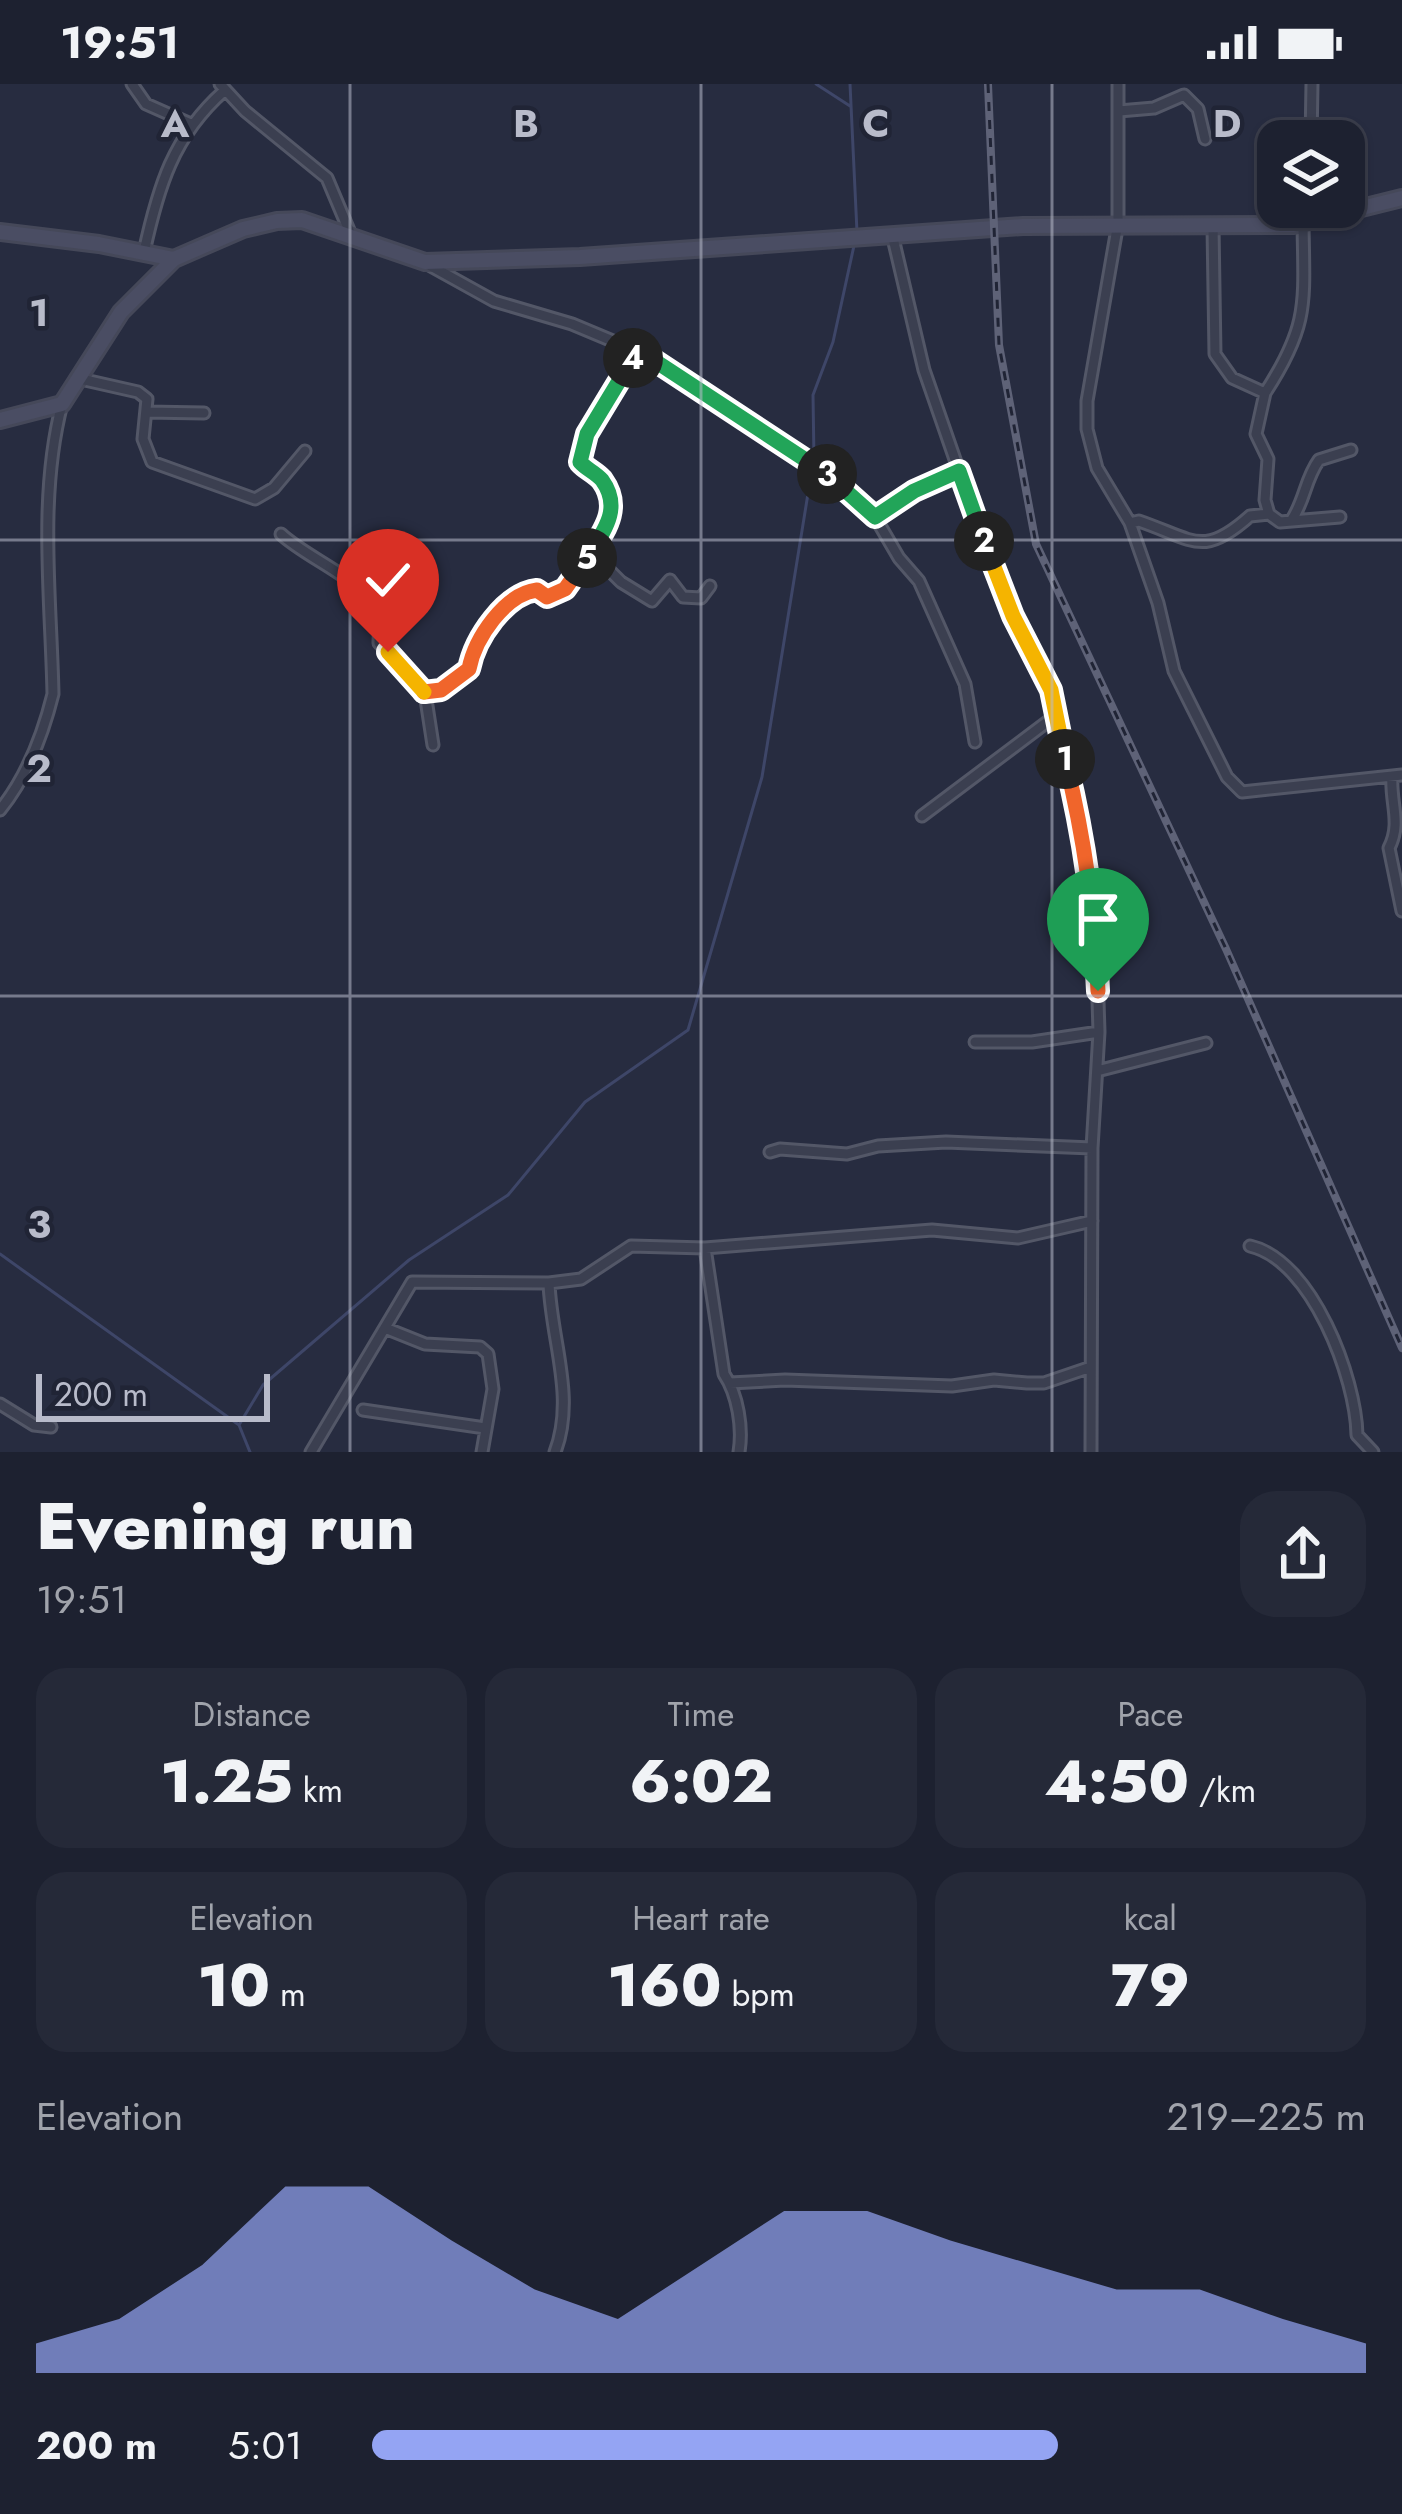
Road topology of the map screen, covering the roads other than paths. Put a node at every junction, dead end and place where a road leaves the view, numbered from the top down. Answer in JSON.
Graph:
{"nodes":[{"id":1,"x":133,"y":84,"type":"edge"},
{"id":2,"x":1118,"y":84,"type":"edge"},
{"id":3,"x":1312,"y":84,"type":"edge"},
{"id":4,"x":222,"y":87,"type":"edge"},
{"id":5,"x":1119,"y":112,"type":"junction"},
{"id":6,"x":1311,"y":120,"type":"edge"},
{"id":7,"x":190,"y":124,"type":"junction"},
{"id":8,"x":1205,"y":140,"type":"dead end"},
{"id":9,"x":1402,"y":198,"type":"edge"},
{"id":10,"x":1365,"y":205,"type":"edge"},
{"id":11,"x":1257,"y":221,"type":"edge"},
{"id":12,"x":1118,"y":223,"type":"junction"},
{"id":13,"x":1213,"y":226,"type":"junction"},
{"id":14,"x":1307,"y":228,"type":"edge"},
{"id":15,"x":0,"y":232,"type":"edge"},
{"id":16,"x":892,"y":234,"type":"junction"},
{"id":17,"x":352,"y":237,"type":"junction"},
{"id":18,"x":144,"y":252,"type":"junction"},
{"id":19,"x":174,"y":259,"type":"junction"},
{"id":20,"x":425,"y":262,"type":"junction"},
{"id":21,"x":637,"y":351,"type":"junction"},
{"id":22,"x":76,"y":379,"type":"junction"},
{"id":23,"x":1265,"y":393,"type":"junction"},
{"id":24,"x":62,"y":404,"type":"junction"},
{"id":25,"x":147,"y":412,"type":"junction"},
{"id":26,"x":204,"y":412,"type":"dead end"},
{"id":27,"x":0,"y":420,"type":"edge"},
{"id":28,"x":1351,"y":450,"type":"dead end"},
{"id":29,"x":305,"y":451,"type":"dead end"},
{"id":30,"x":959,"y":471,"type":"junction"},
{"id":31,"x":1269,"y":514,"type":"junction"},
{"id":32,"x":875,"y":517,"type":"junction"},
{"id":33,"x":1340,"y":518,"type":"dead end"},
{"id":34,"x":1291,"y":521,"type":"junction"},
{"id":35,"x":1130,"y":523,"type":"junction"},
{"id":36,"x":281,"y":534,"type":"dead end"},
{"id":37,"x":591,"y":552,"type":"junction"},
{"id":38,"x":710,"y":586,"type":"dead end"},
{"id":39,"x":425,"y":694,"type":"junction"},
{"id":40,"x":1054,"y":716,"type":"junction"},
{"id":41,"x":975,"y":742,"type":"dead end"},
{"id":42,"x":433,"y":745,"type":"dead end"},
{"id":43,"x":1397,"y":776,"type":"edge"},
{"id":44,"x":0,"y":810,"type":"edge"},
{"id":45,"x":922,"y":815,"type":"dead end"},
{"id":46,"x":1402,"y":910,"type":"edge"},
{"id":47,"x":1099,"y":1032,"type":"junction"},
{"id":48,"x":975,"y":1042,"type":"dead end"},
{"id":49,"x":1206,"y":1042,"type":"dead end"},
{"id":50,"x":1097,"y":1071,"type":"junction"},
{"id":51,"x":1092,"y":1148,"type":"junction"},
{"id":52,"x":770,"y":1152,"type":"dead end"},
{"id":53,"x":1092,"y":1221,"type":"junction"},
{"id":54,"x":1250,"y":1246,"type":"dead end"},
{"id":55,"x":704,"y":1248,"type":"junction"},
{"id":56,"x":549,"y":1283,"type":"junction"},
{"id":57,"x":385,"y":1328,"type":"junction"},
{"id":58,"x":1090,"y":1367,"type":"junction"},
{"id":59,"x":730,"y":1383,"type":"junction"},
{"id":60,"x":0,"y":1404,"type":"edge"},
{"id":61,"x":364,"y":1410,"type":"dead end"},
{"id":62,"x":51,"y":1427,"type":"dead end"},
{"id":63,"x":485,"y":1428,"type":"junction"},
{"id":64,"x":311,"y":1452,"type":"edge"},
{"id":65,"x":482,"y":1452,"type":"edge"},
{"id":66,"x":555,"y":1452,"type":"edge"},
{"id":67,"x":740,"y":1452,"type":"edge"},
{"id":68,"x":1091,"y":1452,"type":"edge"},
{"id":69,"x":1373,"y":1452,"type":"edge"}],
"edges":[{"from":1,"to":7,"type":"street"},
{"from":2,"to":5,"type":"street"},
{"from":3,"to":6,"type":"street"},
{"from":4,"to":7,"type":"street"},
{"from":4,"to":17,"type":"street"},
{"from":5,"to":8,"type":"street"},
{"from":5,"to":12,"type":"street"},
{"from":7,"to":18,"type":"street"},
{"from":9,"to":10,"type":"street"},
{"from":11,"to":13,"type":"street"},
{"from":12,"to":13,"type":"street"},
{"from":12,"to":16,"type":"street"},
{"from":12,"to":35,"type":"street"},
{"from":13,"to":23,"type":"street"},
{"from":14,"to":23,"type":"street"},
{"from":15,"to":18,"type":"street"},
{"from":16,"to":20,"type":"street"},
{"from":16,"to":30,"type":"street"},
{"from":17,"to":19,"type":"street"},
{"from":17,"to":20,"type":"street"},
{"from":18,"to":19,"type":"street"},
{"from":19,"to":22,"type":"street"},
{"from":20,"to":21,"type":"street"},
{"from":21,"to":32,"type":"street"},
{"from":21,"to":37,"type":"street"},
{"from":22,"to":24,"type":"street"},
{"from":22,"to":25,"type":"street"},
{"from":23,"to":31,"type":"street"},
{"from":24,"to":27,"type":"street"},
{"from":24,"to":44,"type":"street"},
{"from":25,"to":26,"type":"street"},
{"from":25,"to":29,"type":"street"},
{"from":28,"to":34,"type":"street"},
{"from":30,"to":32,"type":"street"},
{"from":30,"to":40,"type":"street"},
{"from":31,"to":34,"type":"street"},
{"from":31,"to":35,"type":"street"},
{"from":32,"to":41,"type":"street"},
{"from":33,"to":34,"type":"street"},
{"from":35,"to":43,"type":"street"},
{"from":36,"to":39,"type":"street"},
{"from":37,"to":38,"type":"street"},
{"from":37,"to":39,"type":"street"},
{"from":39,"to":42,"type":"street"},
{"from":40,"to":45,"type":"street"},
{"from":40,"to":47,"type":"street"},
{"from":43,"to":46,"type":"street"},
{"from":47,"to":48,"type":"street"},
{"from":47,"to":50,"type":"street"},
{"from":49,"to":50,"type":"street"},
{"from":50,"to":51,"type":"street"},
{"from":51,"to":52,"type":"street"},
{"from":51,"to":53,"type":"street"},
{"from":53,"to":55,"type":"street"},
{"from":53,"to":58,"type":"street"},
{"from":54,"to":69,"type":"street"},
{"from":55,"to":56,"type":"street"},
{"from":55,"to":59,"type":"street"},
{"from":56,"to":57,"type":"street"},
{"from":56,"to":66,"type":"street"},
{"from":57,"to":63,"type":"street"},
{"from":57,"to":64,"type":"street"},
{"from":58,"to":59,"type":"street"},
{"from":58,"to":68,"type":"street"},
{"from":59,"to":67,"type":"street"},
{"from":60,"to":62,"type":"street"},
{"from":61,"to":63,"type":"street"},
{"from":63,"to":65,"type":"street"}]}
